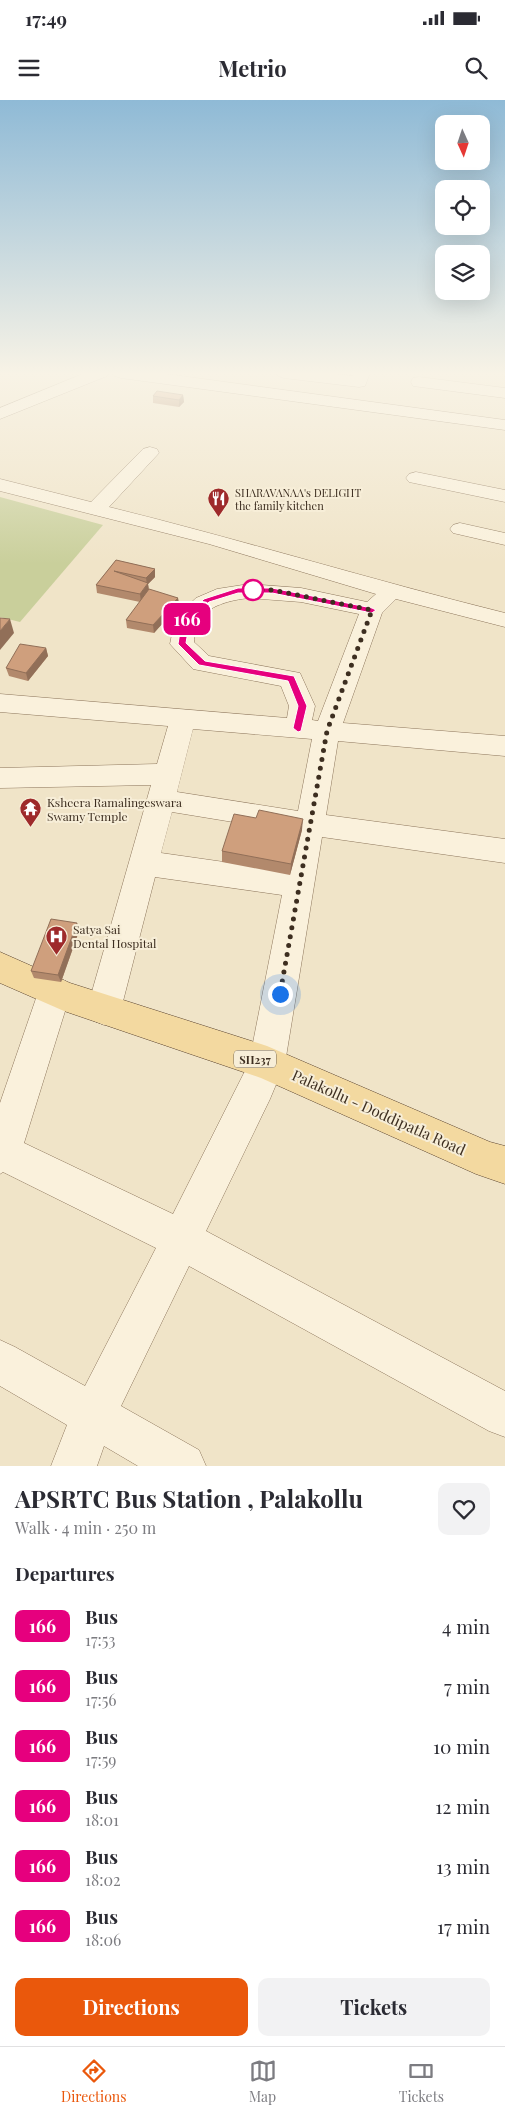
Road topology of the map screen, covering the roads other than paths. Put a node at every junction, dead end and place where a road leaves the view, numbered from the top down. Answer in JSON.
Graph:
{"nodes":[{"id":1,"x":150,"y":453,"type":"dead end"},
{"id":2,"x":416,"y":478,"type":"dead end"},
{"id":3,"x":0,"y":485,"type":"edge"},
{"id":4,"x":505,"y":496,"type":"edge"},
{"id":5,"x":95,"y":510,"type":"junction"},
{"id":6,"x":460,"y":529,"type":"dead end"},
{"id":7,"x":505,"y":539,"type":"edge"},
{"id":8,"x":505,"y":598,"type":"edge"},
{"id":9,"x":381,"y":601,"type":"junction"},
{"id":10,"x":501,"y":619,"type":"edge"},
{"id":11,"x":0,"y":703,"type":"edge"},
{"id":12,"x":183,"y":718,"type":"junction"},
{"id":13,"x":313,"y":730,"type":"junction"},
{"id":14,"x":505,"y":746,"type":"edge"},
{"id":15,"x":0,"y":778,"type":"edge"},
{"id":16,"x":164,"y":787,"type":"junction"},
{"id":17,"x":310,"y":824,"type":"junction"},
{"id":18,"x":505,"y":851,"type":"edge"},
{"id":19,"x":144,"y":863,"type":"junction"},
{"id":20,"x":299,"y":885,"type":"junction"},
{"id":21,"x":0,"y":967,"type":"edge"},
{"id":22,"x":54,"y":992,"type":"junction"},
{"id":23,"x":104,"y":1009,"type":"junction"},
{"id":24,"x":267,"y":1063,"type":"junction"},
{"id":25,"x":1,"y":1153,"type":"edge"},
{"id":26,"x":505,"y":1165,"type":"edge"},
{"id":27,"x":182,"y":1240,"type":"junction"},
{"id":28,"x":0,"y":1362,"type":"edge"},
{"id":29,"x":94,"y":1414,"type":"junction"},
{"id":30,"x":505,"y":1415,"type":"edge"},
{"id":31,"x":74,"y":1466,"type":"edge"},
{"id":32,"x":183,"y":1466,"type":"edge"}],
"edges":[{"from":1,"to":5,"type":"street"},
{"from":2,"to":4,"type":"street"},
{"from":3,"to":5,"type":"street"},
{"from":5,"to":9,"type":"street"},
{"from":6,"to":7,"type":"street"},
{"from":8,"to":10,"type":"street"},
{"from":9,"to":10,"type":"street"},
{"from":9,"to":13,"type":"street"},
{"from":9,"to":13,"type":"street"},
{"from":11,"to":12,"type":"street"},
{"from":12,"to":13,"type":"street"},
{"from":12,"to":16,"type":"street"},
{"from":13,"to":14,"type":"street"},
{"from":13,"to":17,"type":"street"},
{"from":15,"to":16,"type":"street"},
{"from":16,"to":17,"type":"street"},
{"from":16,"to":19,"type":"street"},
{"from":17,"to":18,"type":"street"},
{"from":17,"to":20,"type":"street"},
{"from":19,"to":20,"type":"street"},
{"from":19,"to":23,"type":"street"},
{"from":20,"to":24,"type":"street"},
{"from":21,"to":22,"type":"main road","name":"Palakollu - Doddipatla Road","number":"SH237"},
{"from":22,"to":23,"type":"main road","name":"Palakollu - Doddipatla Road","number":"SH237"},
{"from":22,"to":25,"type":"street"},
{"from":23,"to":24,"type":"main road","name":"Palakollu - Doddipatla Road","number":"SH237"},
{"from":24,"to":26,"type":"main road","name":"Palakollu - Doddipatla Road","number":"SH237"},
{"from":24,"to":27,"type":"street"},
{"from":25,"to":27,"type":"street"},
{"from":27,"to":29,"type":"street"},
{"from":27,"to":30,"type":"street"},
{"from":28,"to":29,"type":"street"},
{"from":29,"to":31,"type":"street"},
{"from":29,"to":32,"type":"street"}]}
